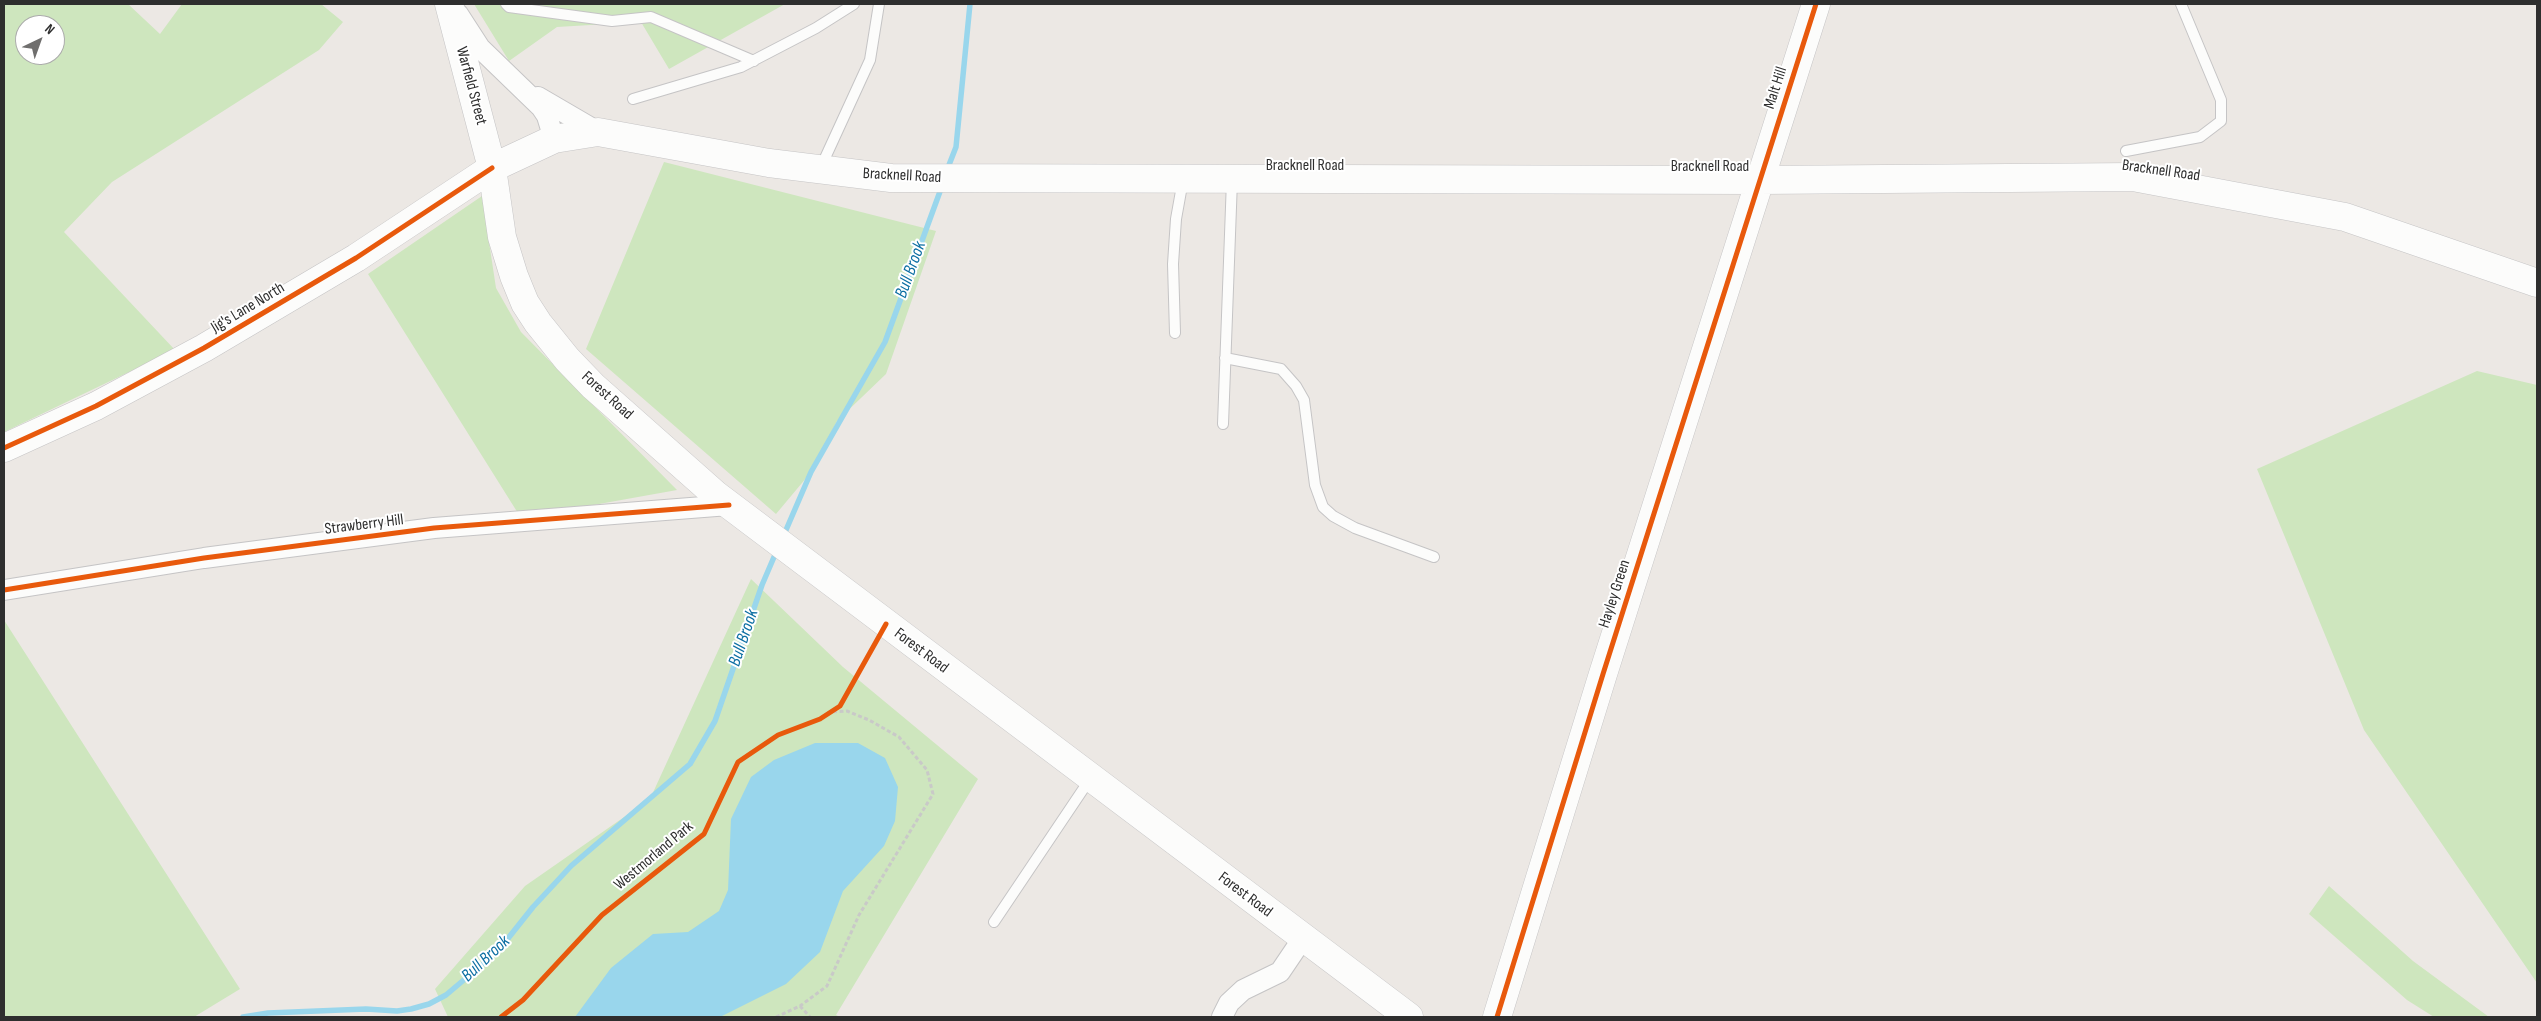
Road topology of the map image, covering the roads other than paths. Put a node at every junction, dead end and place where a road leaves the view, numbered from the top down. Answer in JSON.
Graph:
{"nodes":[{"id":1,"x":450,"y":4,"type":"edge"},
{"id":2,"x":506,"y":4,"type":"edge"},
{"id":3,"x":854,"y":4,"type":"edge"},
{"id":4,"x":879,"y":4,"type":"edge"},
{"id":5,"x":1816,"y":4,"type":"edge"},
{"id":6,"x":2181,"y":4,"type":"edge"},
{"id":7,"x":754,"y":61,"type":"junction"},
{"id":8,"x":523,"y":88,"type":"junction"},
{"id":9,"x":634,"y":99,"type":"dead end"},
{"id":10,"x":598,"y":132,"type":"junction"},
{"id":11,"x":554,"y":138,"type":"junction"},
{"id":12,"x":2126,"y":151,"type":"dead end"},
{"id":13,"x":492,"y":168,"type":"junction"},
{"id":14,"x":820,"y":169,"type":"junction"},
{"id":15,"x":1183,"y":179,"type":"junction"},
{"id":16,"x":1232,"y":179,"type":"junction"},
{"id":17,"x":1760,"y":180,"type":"junction"},
{"id":18,"x":2537,"y":283,"type":"edge"},
{"id":19,"x":1176,"y":333,"type":"dead end"},
{"id":20,"x":1225,"y":358,"type":"junction"},
{"id":21,"x":1223,"y":424,"type":"dead end"},
{"id":22,"x":4,"y":448,"type":"edge"},
{"id":23,"x":729,"y":505,"type":"junction"},
{"id":24,"x":1434,"y":557,"type":"dead end"},
{"id":25,"x":4,"y":590,"type":"edge"},
{"id":26,"x":1090,"y":779,"type":"junction"},
{"id":27,"x":994,"y":922,"type":"dead end"},
{"id":28,"x":1303,"y":938,"type":"junction"},
{"id":29,"x":1222,"y":1017,"type":"edge"},
{"id":30,"x":1409,"y":1017,"type":"edge"},
{"id":31,"x":1497,"y":1017,"type":"edge"}],
"edges":[{"from":1,"to":8,"type":"street"},
{"from":1,"to":13,"type":"main road","name":"Warfield Street"},
{"from":2,"to":7,"type":"lane"},
{"from":3,"to":7,"type":"lane"},
{"from":4,"to":14,"type":"lane"},
{"from":5,"to":17,"type":"main road","name":"Malt Hill"},
{"from":6,"to":12,"type":"lane"},
{"from":7,"to":9,"type":"lane"},
{"from":8,"to":10,"type":"street"},
{"from":8,"to":11,"type":"street"},
{"from":10,"to":11,"type":"main road","name":"Bracknell Road"},
{"from":10,"to":14,"type":"main road","name":"Bracknell Road"},
{"from":11,"to":13,"type":"main road","name":"Bracknell Road"},
{"from":13,"to":22,"type":"main road","name":"Jig's Lane North"},
{"from":13,"to":23,"type":"main road","name":"Forest Road"},
{"from":14,"to":15,"type":"main road","name":"Bracknell Road"},
{"from":15,"to":16,"type":"main road","name":"Bracknell Road"},
{"from":15,"to":19,"type":"lane"},
{"from":16,"to":17,"type":"main road","name":"Bracknell Road"},
{"from":16,"to":20,"type":"lane"},
{"from":17,"to":18,"type":"main road","name":"Bracknell Road"},
{"from":17,"to":31,"type":"main road","name":"Hayley Green"},
{"from":20,"to":21,"type":"lane"},
{"from":20,"to":24,"type":"lane"},
{"from":23,"to":25,"type":"street","name":"Strawberry Hill"},
{"from":23,"to":26,"type":"main road","name":"Forest Road"},
{"from":26,"to":27,"type":"lane"},
{"from":26,"to":28,"type":"main road","name":"Forest Road"},
{"from":28,"to":29,"type":"street"},
{"from":28,"to":30,"type":"main road","name":"Forest Road"}]}
